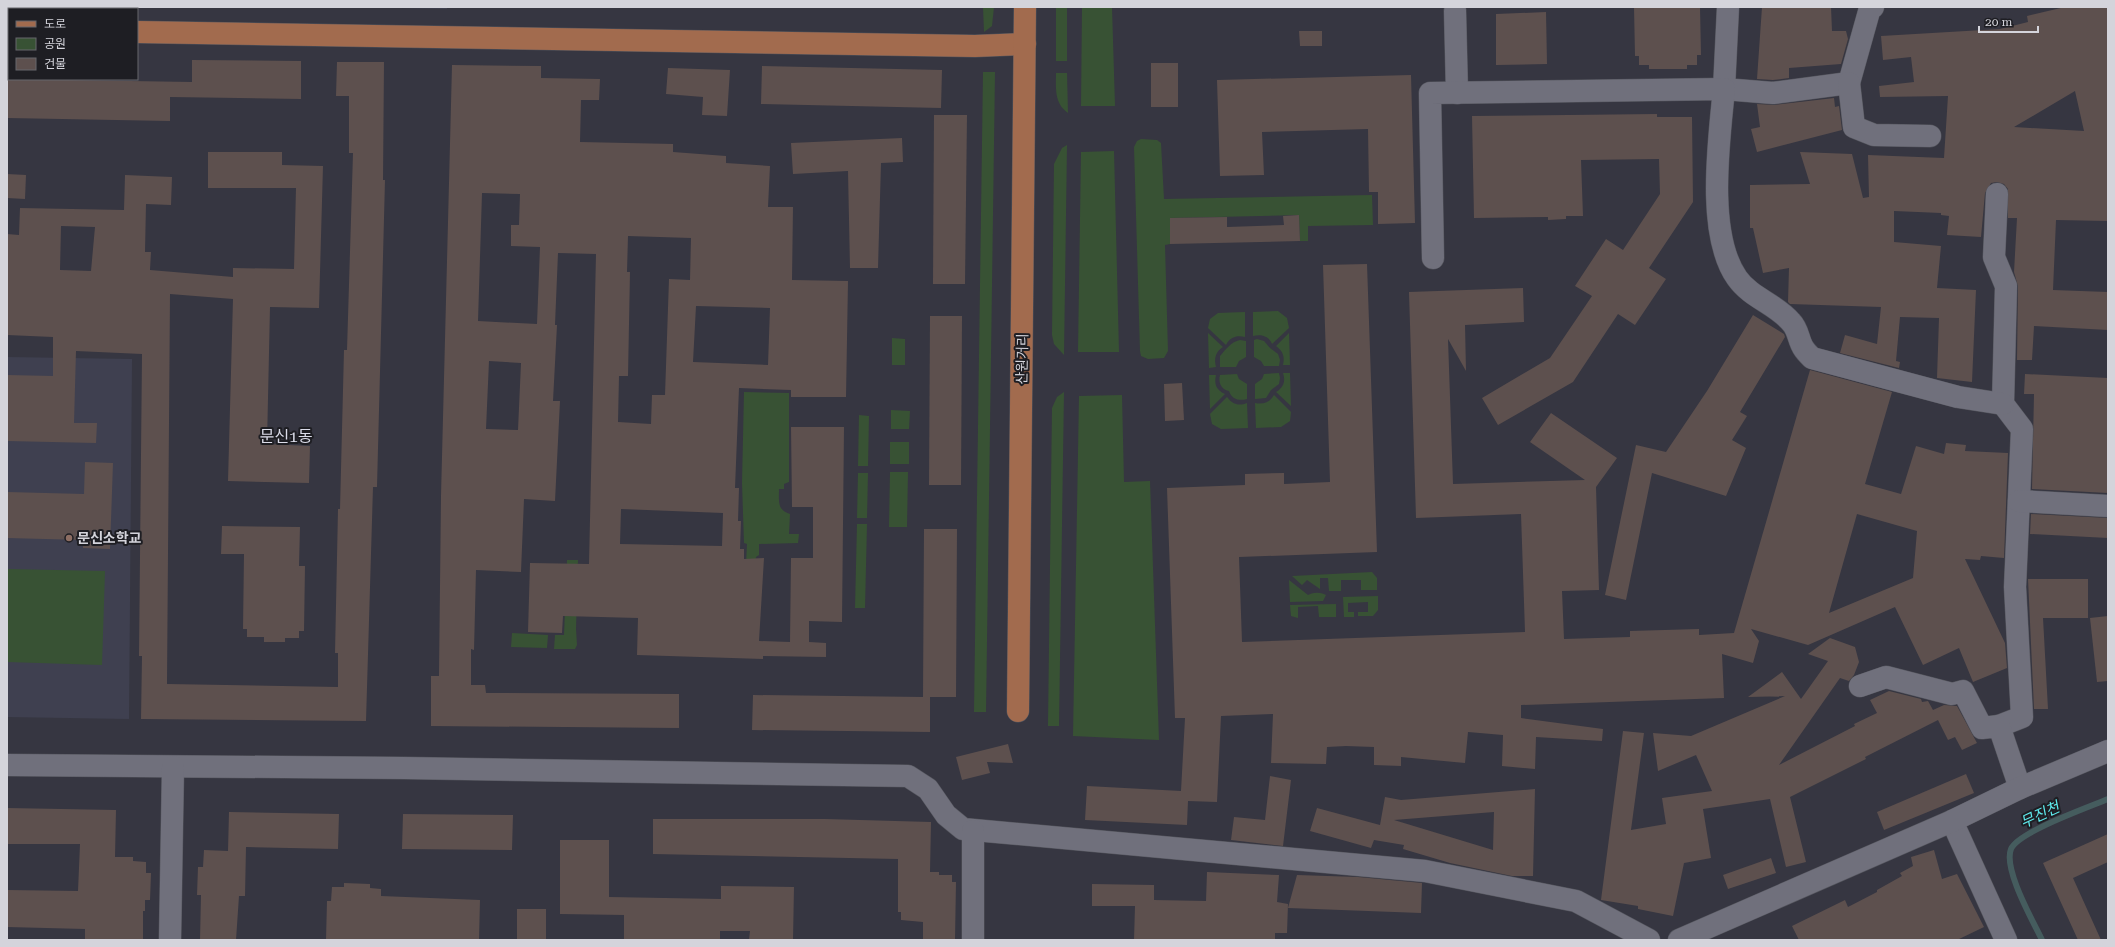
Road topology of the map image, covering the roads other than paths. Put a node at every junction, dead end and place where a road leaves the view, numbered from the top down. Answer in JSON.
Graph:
{"nodes":[{"id":1,"x":1025,"y":7,"type":"edge"},
{"id":2,"x":1728,"y":7,"type":"edge"},
{"id":3,"x":1873,"y":7,"type":"edge"},
{"id":4,"x":1454,"y":11,"type":"dead end"},
{"id":5,"x":138,"y":32,"type":"edge"},
{"id":6,"x":1025,"y":44,"type":"junction"},
{"id":7,"x":1849,"y":83,"type":"junction"},
{"id":8,"x":1724,"y":89,"type":"junction"},
{"id":9,"x":1457,"y":93,"type":"junction"},
{"id":10,"x":1930,"y":136,"type":"dead end"},
{"id":11,"x":1997,"y":194,"type":"dead end"},
{"id":12,"x":1432,"y":258,"type":"dead end"},
{"id":13,"x":2003,"y":404,"type":"junction"},
{"id":14,"x":2019,"y":501,"type":"junction"},
{"id":15,"x":2108,"y":506,"type":"edge"},
{"id":16,"x":1860,"y":686,"type":"dead end"},
{"id":17,"x":1018,"y":711,"type":"dead end"},
{"id":18,"x":1999,"y":726,"type":"junction"},
{"id":19,"x":2108,"y":751,"type":"edge"},
{"id":20,"x":7,"y":765,"type":"edge"},
{"id":21,"x":173,"y":767,"type":"junction"},
{"id":22,"x":2020,"y":788,"type":"junction"},
{"id":23,"x":1952,"y":821,"type":"junction"},
{"id":24,"x":974,"y":831,"type":"junction"},
{"id":25,"x":170,"y":940,"type":"edge"},
{"id":26,"x":973,"y":940,"type":"edge"},
{"id":27,"x":1649,"y":940,"type":"edge"},
{"id":28,"x":1679,"y":940,"type":"edge"},
{"id":29,"x":2006,"y":940,"type":"edge"}],
"edges":[{"from":1,"to":6,"type":"main road","name":"산원거리"},
{"from":2,"to":8,"type":"street"},
{"from":3,"to":7,"type":"street"},
{"from":4,"to":9,"type":"street"},
{"from":5,"to":6,"type":"main road"},
{"from":6,"to":17,"type":"main road","name":"산원거리"},
{"from":7,"to":8,"type":"street"},
{"from":7,"to":10,"type":"street"},
{"from":8,"to":9,"type":"street"},
{"from":8,"to":13,"type":"street"},
{"from":9,"to":12,"type":"street"},
{"from":11,"to":13,"type":"street"},
{"from":13,"to":14,"type":"street"},
{"from":14,"to":15,"type":"street"},
{"from":14,"to":18,"type":"street"},
{"from":16,"to":18,"type":"street"},
{"from":18,"to":22,"type":"street"},
{"from":19,"to":22,"type":"street"},
{"from":20,"to":21,"type":"street"},
{"from":21,"to":24,"type":"street"},
{"from":21,"to":25,"type":"street"},
{"from":22,"to":23,"type":"street"},
{"from":23,"to":28,"type":"street"},
{"from":23,"to":29,"type":"street"},
{"from":24,"to":26,"type":"street"},
{"from":24,"to":27,"type":"street"}]}
